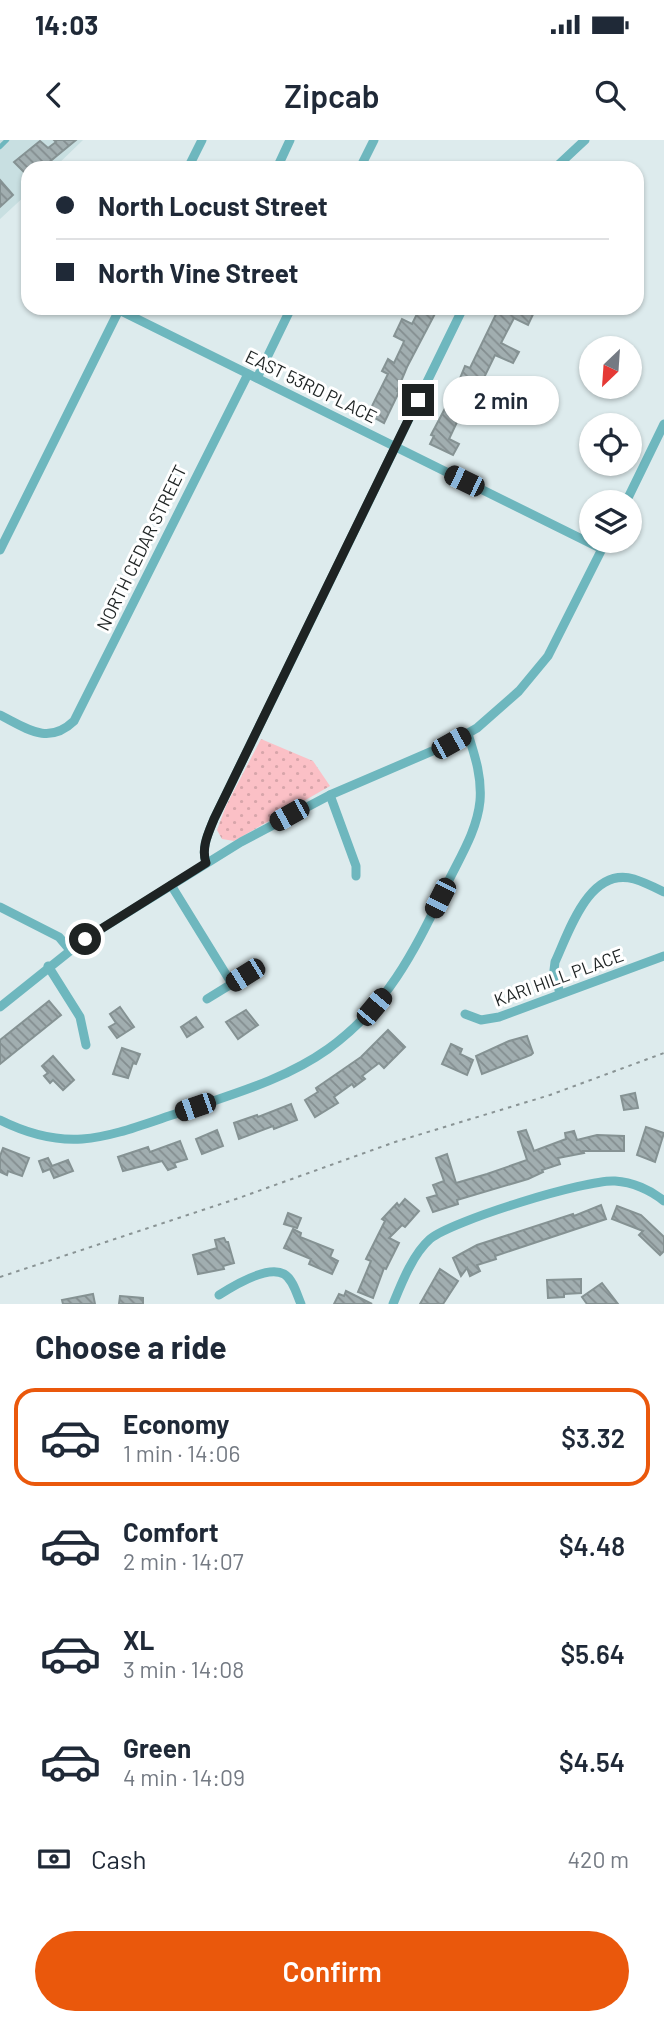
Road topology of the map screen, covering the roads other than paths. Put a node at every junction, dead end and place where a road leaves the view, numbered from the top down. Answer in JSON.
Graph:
{"nodes":[{"id":1,"x":7,"y":140,"type":"edge"},
{"id":2,"x":202,"y":140,"type":"edge"},
{"id":3,"x":290,"y":140,"type":"edge"},
{"id":4,"x":374,"y":140,"type":"edge"},
{"id":5,"x":584,"y":140,"type":"edge"},
{"id":6,"x":0,"y":147,"type":"edge"},
{"id":7,"x":192,"y":161,"type":"edge"},
{"id":8,"x":280,"y":161,"type":"edge"},
{"id":9,"x":364,"y":161,"type":"edge"},
{"id":10,"x":562,"y":161,"type":"edge"},
{"id":11,"x":116,"y":315,"type":"edge"},
{"id":12,"x":131,"y":315,"type":"edge"},
{"id":13,"x":288,"y":315,"type":"edge"},
{"id":14,"x":460,"y":315,"type":"edge"},
{"id":15,"x":248,"y":374,"type":"junction"},
{"id":16,"x":257,"y":379,"type":"junction"},
{"id":17,"x":664,"y":424,"type":"edge"},
{"id":18,"x":395,"y":446,"type":"junction"},
{"id":19,"x":632,"y":490,"type":"edge"},
{"id":20,"x":579,"y":533,"type":"edge"},
{"id":21,"x":0,"y":550,"type":"edge"},
{"id":22,"x":600,"y":553,"type":"edge"},
{"id":23,"x":0,"y":715,"type":"edge"},
{"id":24,"x":468,"y":734,"type":"junction"},
{"id":25,"x":330,"y":795,"type":"junction"},
{"id":26,"x":206,"y":863,"type":"junction"},
{"id":27,"x":356,"y":876,"type":"dead end"},
{"id":28,"x":171,"y":885,"type":"junction"},
{"id":29,"x":664,"y":892,"type":"edge"},
{"id":30,"x":0,"y":907,"type":"edge"},
{"id":31,"x":70,"y":950,"type":"junction"},
{"id":32,"x":664,"y":957,"type":"edge"},
{"id":33,"x":48,"y":966,"type":"junction"},
{"id":34,"x":259,"y":967,"type":"dead end"},
{"id":35,"x":232,"y":984,"type":"junction"},
{"id":36,"x":560,"y":994,"type":"junction"},
{"id":37,"x":207,"y":999,"type":"dead end"},
{"id":38,"x":0,"y":1007,"type":"edge"},
{"id":39,"x":465,"y":1014,"type":"dead end"},
{"id":40,"x":86,"y":1045,"type":"dead end"},
{"id":41,"x":0,"y":1120,"type":"edge"},
{"id":42,"x":664,"y":1201,"type":"edge"},
{"id":43,"x":219,"y":1295,"type":"dead end"},
{"id":44,"x":301,"y":1304,"type":"edge"},
{"id":45,"x":393,"y":1304,"type":"edge"}],
"edges":[{"from":1,"to":6,"type":"lane"},
{"from":2,"to":7,"type":"street"},
{"from":3,"to":8,"type":"street"},
{"from":4,"to":9,"type":"street"},
{"from":5,"to":10,"type":"street"},
{"from":11,"to":21,"type":"street"},
{"from":12,"to":15,"type":"street","name":"EAST 53RD PLACE"},
{"from":13,"to":16,"type":"street"},
{"from":14,"to":18,"type":"street"},
{"from":15,"to":16,"type":"street","name":"EAST 53RD PLACE"},
{"from":15,"to":23,"type":"street","name":"NORTH CEDAR STREET"},
{"from":16,"to":18,"type":"street","name":"EAST 53RD PLACE"},
{"from":17,"to":19,"type":"street"},
{"from":18,"to":20,"type":"street","name":"EAST 53RD PLACE"},
{"from":18,"to":26,"type":"street"},
{"from":22,"to":24,"type":"street"},
{"from":24,"to":25,"type":"street"},
{"from":24,"to":41,"type":"street"},
{"from":25,"to":26,"type":"street"},
{"from":25,"to":27,"type":"street"},
{"from":26,"to":28,"type":"street"},
{"from":28,"to":31,"type":"street"},
{"from":28,"to":35,"type":"street"},
{"from":29,"to":36,"type":"street"},
{"from":30,"to":31,"type":"street"},
{"from":31,"to":33,"type":"street"},
{"from":32,"to":36,"type":"street","name":"KARI HILL PLACE"},
{"from":33,"to":38,"type":"street"},
{"from":33,"to":40,"type":"street"},
{"from":34,"to":35,"type":"street"},
{"from":35,"to":37,"type":"street"},
{"from":36,"to":39,"type":"street","name":"KARI HILL PLACE"},
{"from":42,"to":45,"type":"street"},
{"from":43,"to":44,"type":"street"}]}
